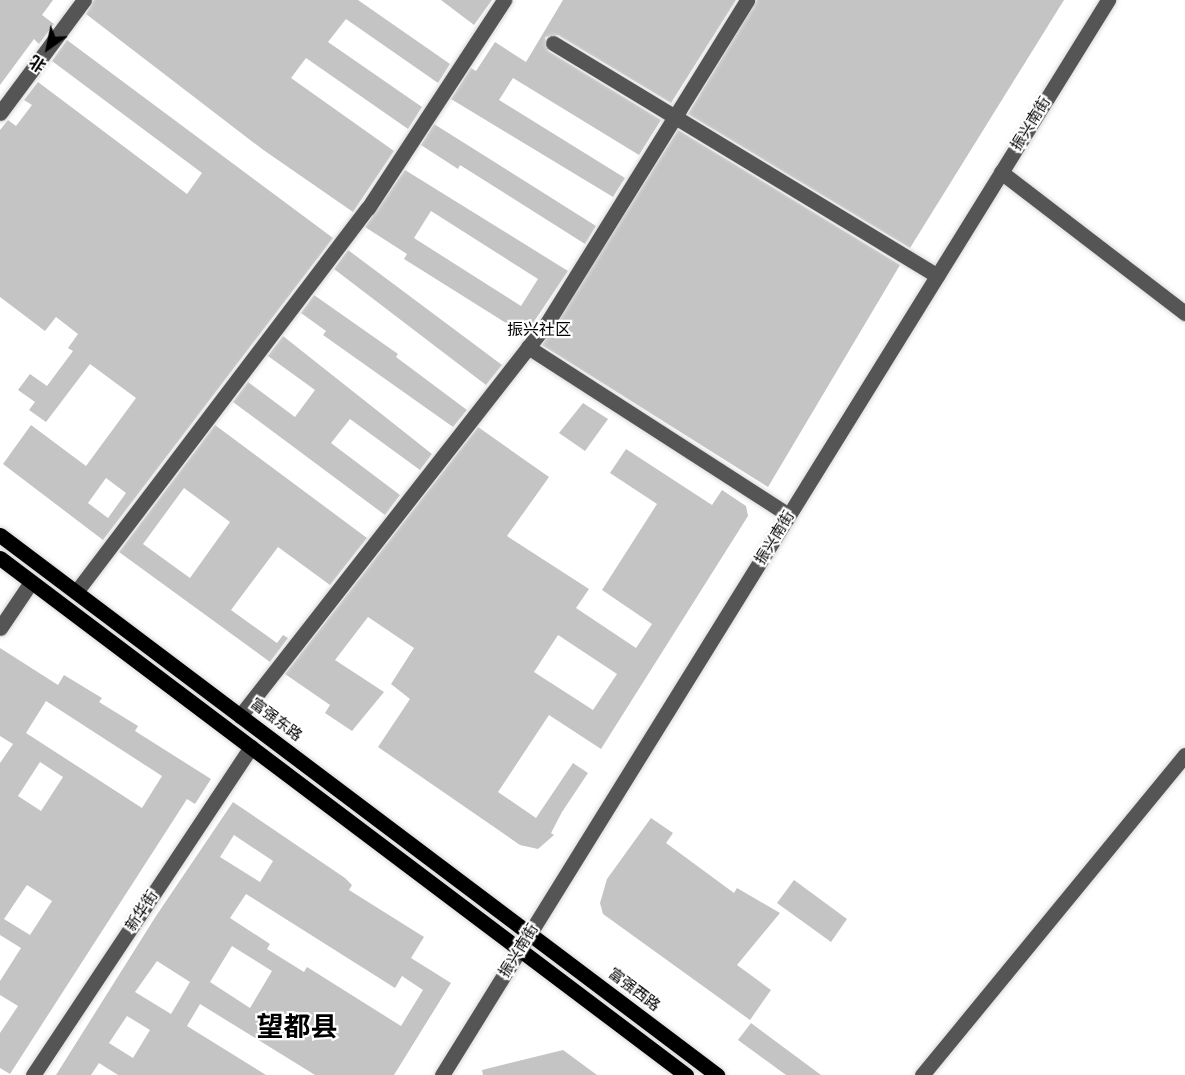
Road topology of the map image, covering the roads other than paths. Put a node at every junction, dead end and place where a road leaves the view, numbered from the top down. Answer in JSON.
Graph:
{"nodes":[{"id":1,"x":84,"y":0,"type":"edge"},
{"id":2,"x":504,"y":0,"type":"edge"},
{"id":3,"x":747,"y":0,"type":"edge"},
{"id":4,"x":1108,"y":0,"type":"edge"},
{"id":5,"x":553,"y":43,"type":"dead end"},
{"id":6,"x":0,"y":113,"type":"edge"},
{"id":7,"x":675,"y":117,"type":"junction"},
{"id":8,"x":1001,"y":172,"type":"junction"},
{"id":9,"x":937,"y":276,"type":"junction"},
{"id":10,"x":1185,"y":313,"type":"edge"},
{"id":11,"x":528,"y":347,"type":"junction"},
{"id":12,"x":789,"y":515,"type":"junction"},
{"id":13,"x":0,"y":535,"type":"edge"},
{"id":14,"x":0,"y":558,"type":"edge"},
{"id":15,"x":31,"y":582,"type":"junction"},
{"id":16,"x":76,"y":592,"type":"junction"},
{"id":17,"x":0,"y":628,"type":"edge"},
{"id":18,"x":240,"y":716,"type":"junction"},
{"id":19,"x":251,"y":747,"type":"junction"},
{"id":20,"x":1185,"y":755,"type":"edge"},
{"id":21,"x":530,"y":934,"type":"junction"},
{"id":22,"x":520,"y":950,"type":"junction"},
{"id":23,"x":33,"y":1075,"type":"edge"},
{"id":24,"x":442,"y":1075,"type":"edge"},
{"id":25,"x":686,"y":1075,"type":"edge"},
{"id":26,"x":717,"y":1075,"type":"edge"},
{"id":27,"x":922,"y":1075,"type":"edge"}],
"edges":[{"from":1,"to":6,"type":"street"},
{"from":2,"to":16,"type":"street"},
{"from":3,"to":7,"type":"street"},
{"from":4,"to":8,"type":"street","name":"振兴南街"},
{"from":5,"to":7,"type":"street"},
{"from":7,"to":9,"type":"street"},
{"from":7,"to":11,"type":"street"},
{"from":8,"to":9,"type":"street","name":"振兴南街"},
{"from":8,"to":10,"type":"street"},
{"from":9,"to":12,"type":"street","name":"振兴南街"},
{"from":11,"to":12,"type":"street"},
{"from":11,"to":18,"type":"street"},
{"from":12,"to":21,"type":"street","name":"振兴南街"},
{"from":13,"to":16,"type":"main road","name":"富强东路"},
{"from":14,"to":15,"type":"main road"},
{"from":15,"to":17,"type":"street"},
{"from":15,"to":19,"type":"main road"},
{"from":16,"to":18,"type":"main road","name":"富强东路"},
{"from":18,"to":21,"type":"main road","name":"富强东路"},
{"from":19,"to":22,"type":"main road"},
{"from":19,"to":23,"type":"street","name":"新华街"},
{"from":20,"to":27,"type":"street"},
{"from":21,"to":22,"type":"street","name":"振兴南街"},
{"from":21,"to":26,"type":"main road","name":"富强西路"},
{"from":22,"to":24,"type":"street","name":"振兴南街"},
{"from":22,"to":25,"type":"main road"}]}
